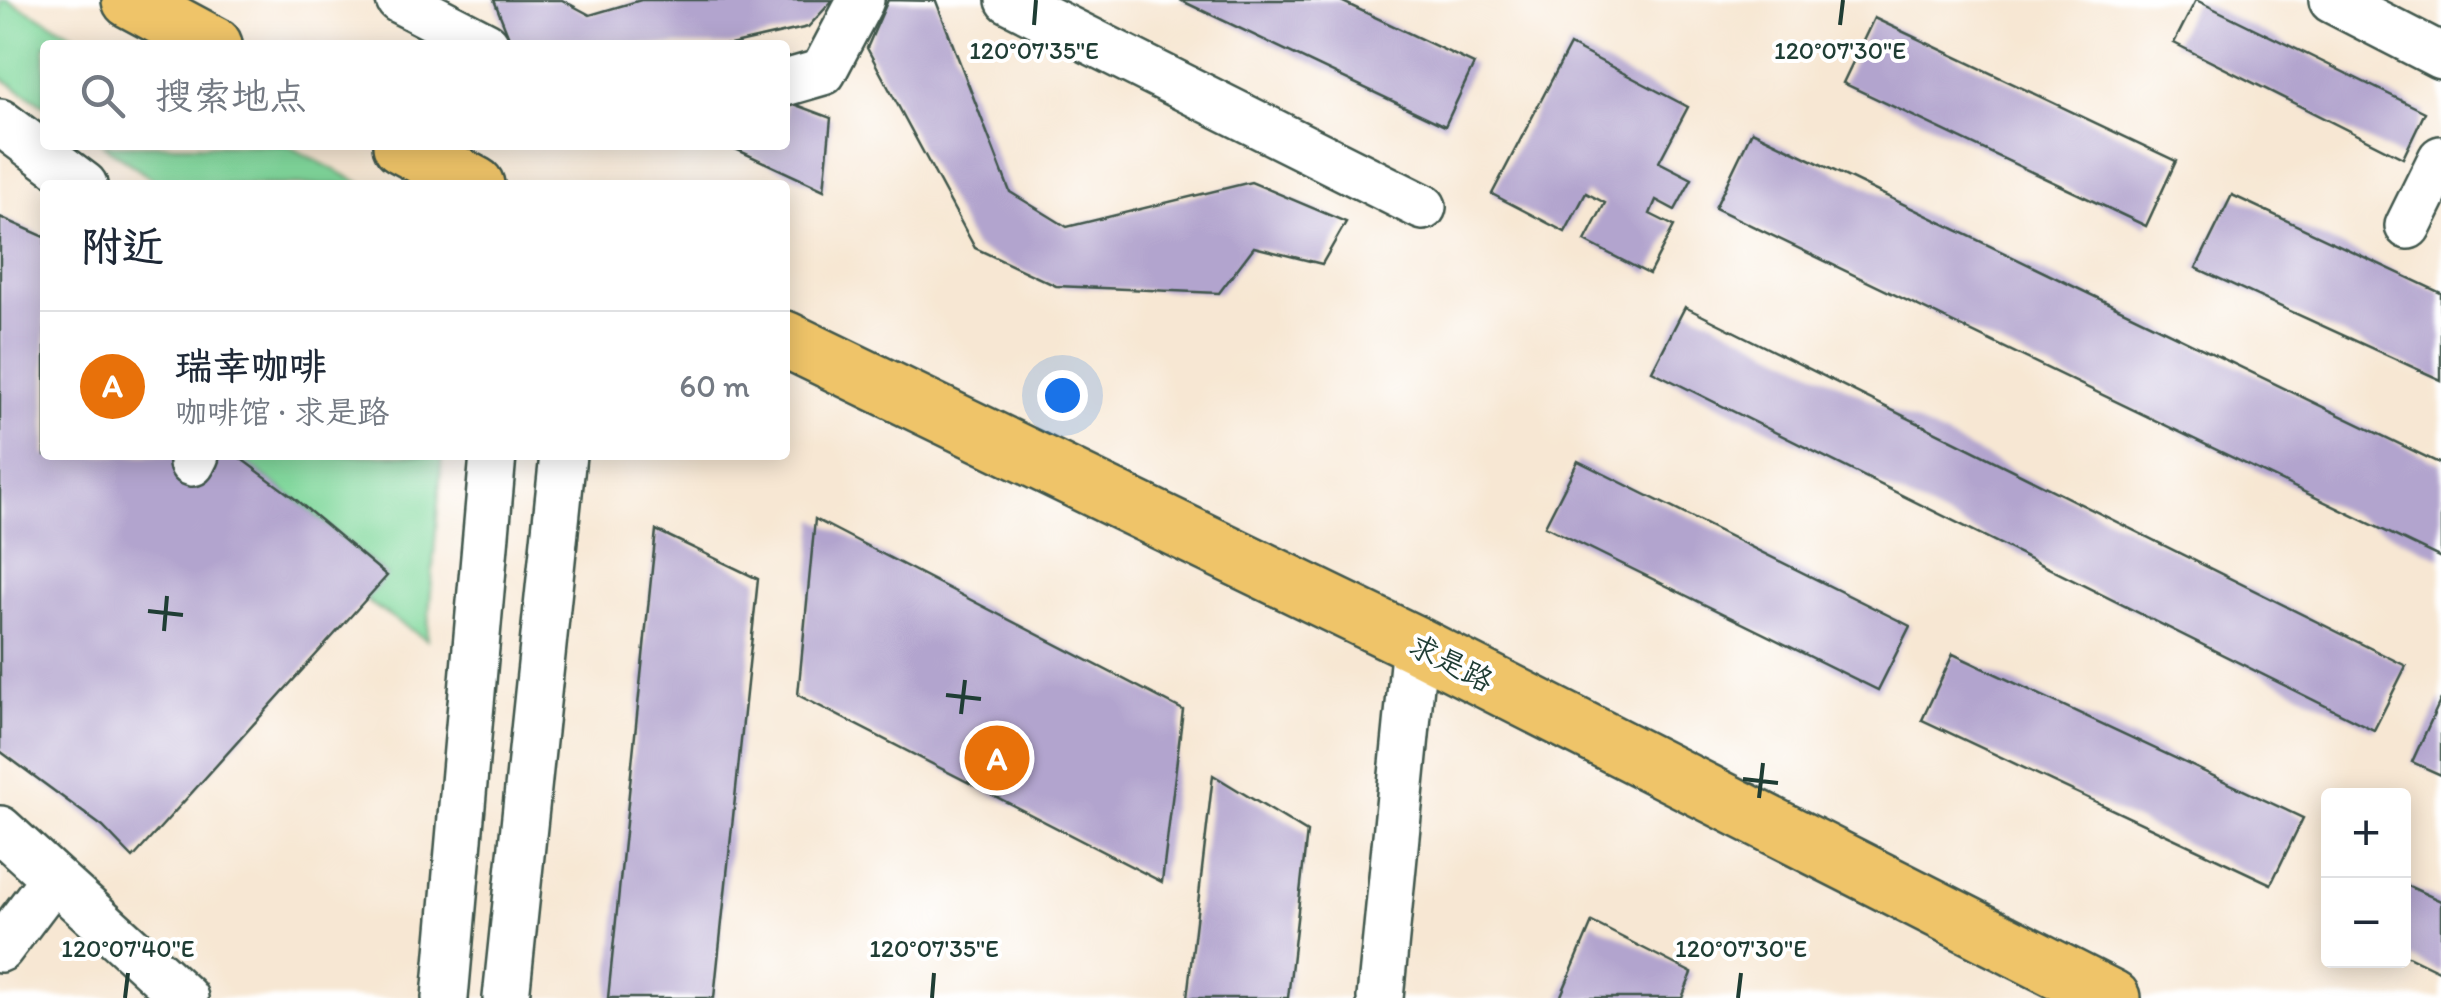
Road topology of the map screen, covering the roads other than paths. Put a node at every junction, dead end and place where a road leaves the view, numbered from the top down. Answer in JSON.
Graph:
{"nodes":[{"id":1,"x":130,"y":0,"type":"edge"},
{"id":2,"x":399,"y":0,"type":"edge"},
{"id":3,"x":861,"y":0,"type":"edge"},
{"id":4,"x":2332,"y":0,"type":"edge"},
{"id":5,"x":1029,"y":4,"type":"edge"},
{"id":6,"x":205,"y":40,"type":"edge"},
{"id":7,"x":476,"y":40,"type":"edge"},
{"id":8,"x":2441,"y":56,"type":"edge"},
{"id":9,"x":790,"y":82,"type":"edge"},
{"id":10,"x":0,"y":122,"type":"edge"},
{"id":11,"x":411,"y":150,"type":"edge"},
{"id":12,"x":2441,"y":158,"type":"edge"},
{"id":13,"x":77,"y":180,"type":"edge"},
{"id":14,"x":467,"y":180,"type":"edge"},
{"id":15,"x":1424,"y":206,"type":"dead end"},
{"id":16,"x":2408,"y":226,"type":"dead end"},
{"id":17,"x":790,"y":342,"type":"edge"},
{"id":18,"x":494,"y":460,"type":"edge"},
{"id":19,"x":562,"y":460,"type":"edge"},
{"id":20,"x":1415,"y":644,"type":"junction"},
{"id":21,"x":0,"y":829,"type":"edge"},
{"id":22,"x":52,"y":880,"type":"junction"},
{"id":23,"x":0,"y":949,"type":"edge"},
{"id":24,"x":185,"y":998,"type":"edge"},
{"id":25,"x":445,"y":998,"type":"edge"},
{"id":26,"x":506,"y":998,"type":"edge"},
{"id":27,"x":1380,"y":998,"type":"edge"},
{"id":28,"x":2112,"y":998,"type":"edge"}],
"edges":[{"from":1,"to":6,"type":"main road"},
{"from":2,"to":7,"type":"street"},
{"from":3,"to":9,"type":"street"},
{"from":4,"to":8,"type":"street"},
{"from":5,"to":15,"type":"street"},
{"from":10,"to":13,"type":"street"},
{"from":11,"to":14,"type":"main road"},
{"from":12,"to":16,"type":"street"},
{"from":17,"to":20,"type":"main road","name":"求是路"},
{"from":18,"to":25,"type":"street"},
{"from":19,"to":26,"type":"street"},
{"from":20,"to":27,"type":"street"},
{"from":20,"to":28,"type":"main road","name":"求是路"},
{"from":21,"to":22,"type":"street"},
{"from":22,"to":23,"type":"street"},
{"from":22,"to":24,"type":"street"}]}
